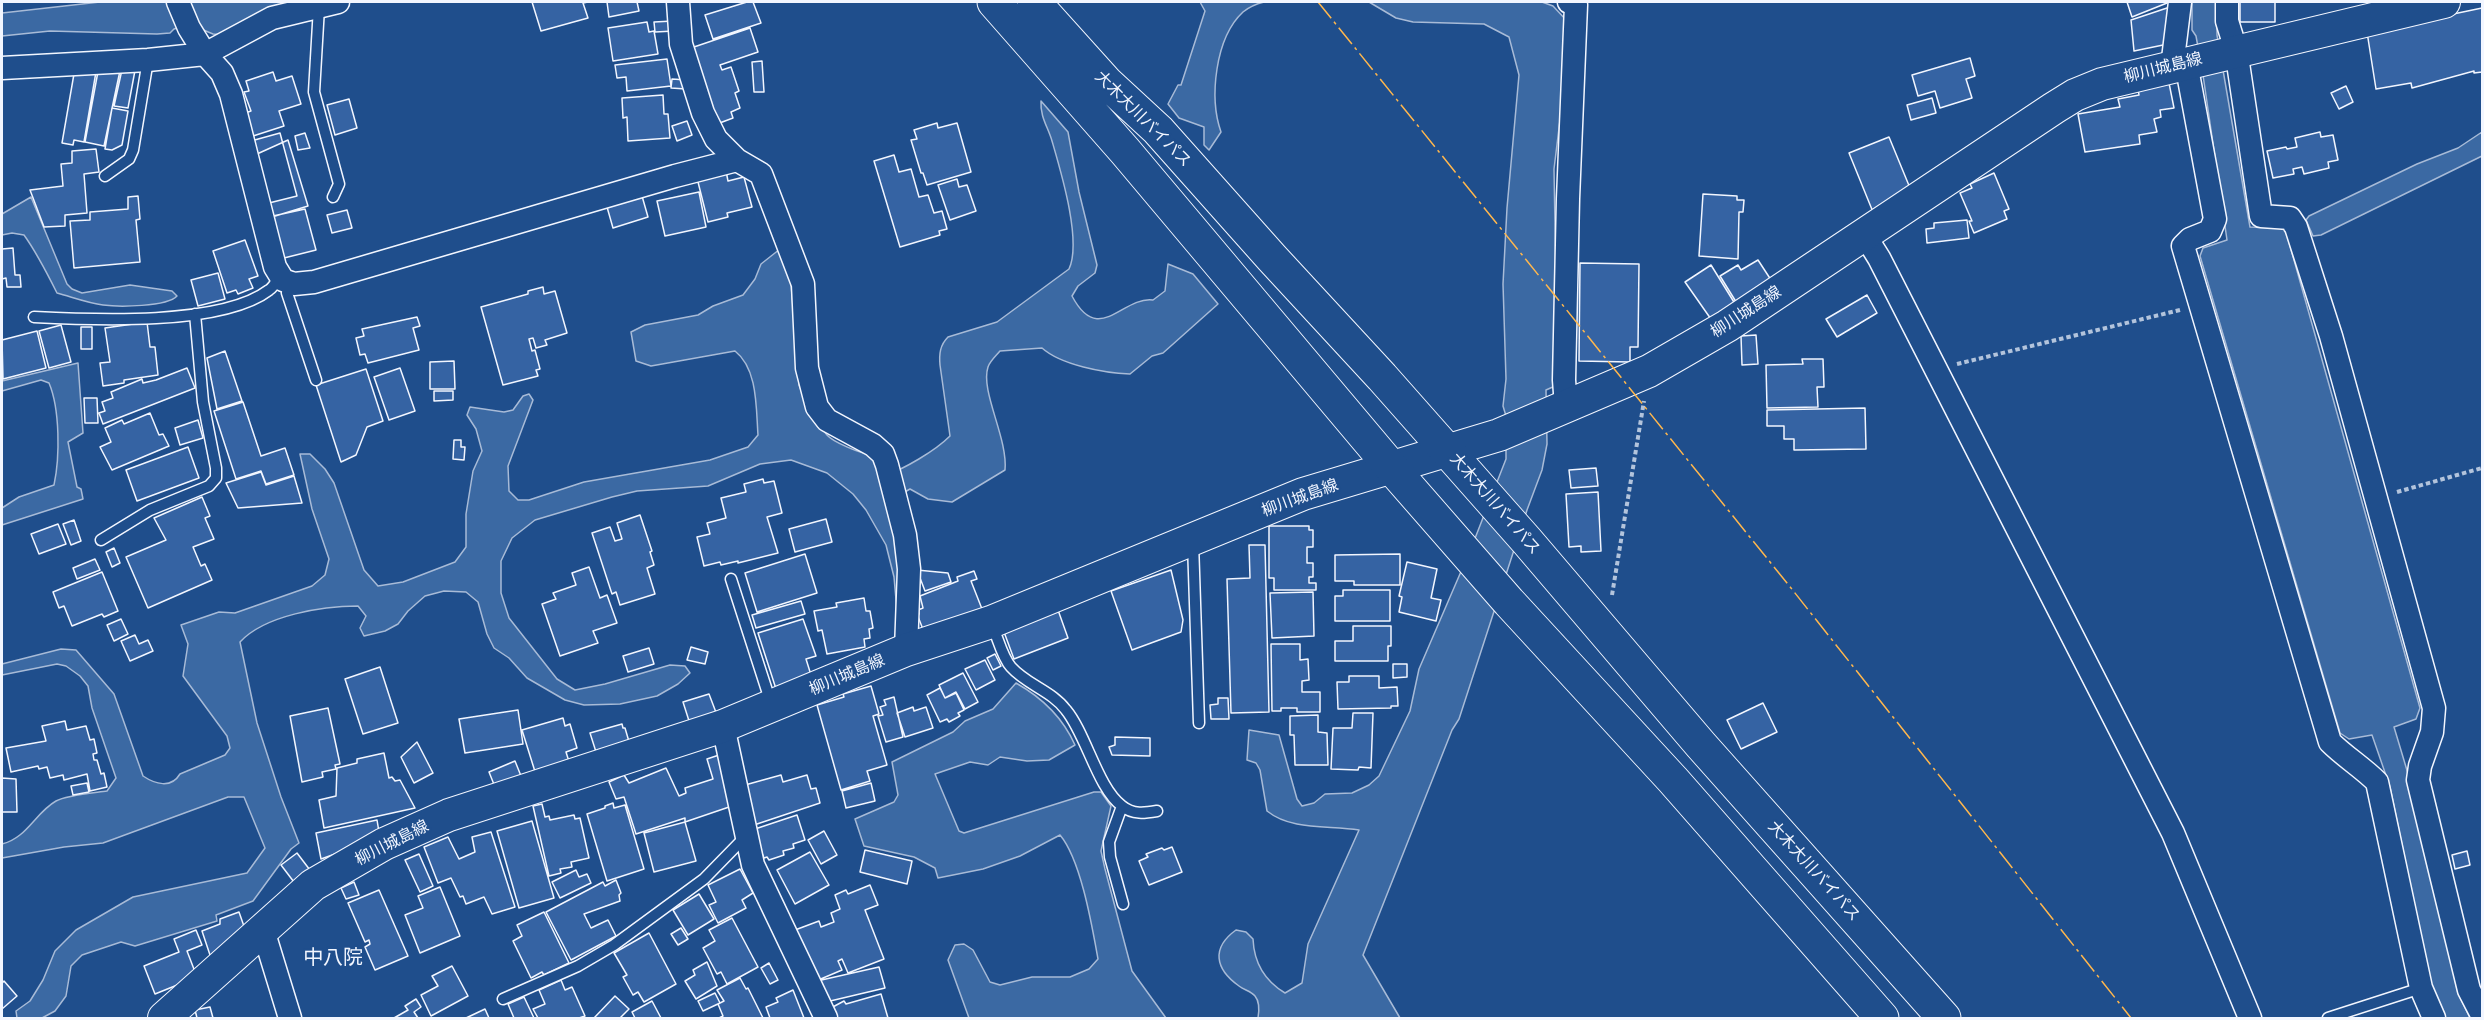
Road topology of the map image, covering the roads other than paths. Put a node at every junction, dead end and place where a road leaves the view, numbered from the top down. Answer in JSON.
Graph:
{"nodes":[{"id":1,"x":178,"y":2,"type":"edge"},
{"id":2,"x":678,"y":2,"type":"edge"},
{"id":3,"x":994,"y":2,"type":"edge"},
{"id":4,"x":1034,"y":2,"type":"edge"},
{"id":5,"x":2180,"y":2,"type":"edge"},
{"id":6,"x":2227,"y":2,"type":"edge"},
{"id":7,"x":2444,"y":2,"type":"edge"},
{"id":8,"x":1576,"y":3,"type":"edge"},
{"id":9,"x":329,"y":4,"type":"edge"},
{"id":10,"x":2234,"y":51,"type":"junction"},
{"id":11,"x":206,"y":54,"type":"junction"},
{"id":12,"x":148,"y":60,"type":"junction"},
{"id":13,"x":2185,"y":63,"type":"junction"},
{"id":14,"x":2,"y":68,"type":"edge"},
{"id":15,"x":737,"y":160,"type":"junction"},
{"id":16,"x":105,"y":176,"type":"dead end"},
{"id":17,"x":333,"y":197,"type":"dead end"},
{"id":18,"x":1864,"y":234,"type":"junction"},
{"id":19,"x":284,"y":278,"type":"junction"},
{"id":20,"x":195,"y":314,"type":"junction"},
{"id":21,"x":34,"y":317,"type":"dead end"},
{"id":22,"x":316,"y":380,"type":"dead end"},
{"id":23,"x":1560,"y":409,"type":"junction"},
{"id":24,"x":1448,"y":451,"type":"junction"},
{"id":25,"x":1391,"y":467,"type":"junction"},
{"id":26,"x":1193,"y":539,"type":"junction"},
{"id":27,"x":101,"y":540,"type":"dead end"},
{"id":28,"x":731,"y":579,"type":"dead end"},
{"id":29,"x":991,"y":622,"type":"junction"},
{"id":30,"x":906,"y":650,"type":"junction"},
{"id":31,"x":772,"y":706,"type":"junction"},
{"id":32,"x":1199,"y":723,"type":"dead end"},
{"id":33,"x":723,"y":726,"type":"junction"},
{"id":34,"x":1122,"y":806,"type":"junction"},
{"id":35,"x":1157,"y":811,"type":"dead end"},
{"id":36,"x":747,"y":835,"type":"junction"},
{"id":37,"x":1123,"y":904,"type":"dead end"},
{"id":38,"x":263,"y":930,"type":"junction"},
{"id":39,"x":2421,"y":988,"type":"junction"},
{"id":40,"x":503,"y":999,"type":"dead end"},
{"id":41,"x":2482,"y":1015,"type":"edge"},
{"id":42,"x":164,"y":1018,"type":"edge"},
{"id":43,"x":290,"y":1018,"type":"edge"},
{"id":44,"x":825,"y":1018,"type":"edge"},
{"id":45,"x":1882,"y":1018,"type":"edge"},
{"id":46,"x":1944,"y":1018,"type":"edge"},
{"id":47,"x":2250,"y":1018,"type":"edge"},
{"id":48,"x":2328,"y":1018,"type":"edge"},
{"id":49,"x":2434,"y":1018,"type":"edge"}],
"edges":[{"from":1,"to":11,"type":"street"},
{"from":2,"to":15,"type":"street"},
{"from":3,"to":25,"type":"highway","name":"大木大川バイパス"},
{"from":4,"to":24,"type":"highway","name":"大木大川バイパス"},
{"from":5,"to":13,"type":"street"},
{"from":6,"to":10,"type":"street"},
{"from":7,"to":10,"type":"main road","name":"柳川城島線"},
{"from":8,"to":23,"type":"street"},
{"from":9,"to":11,"type":"street"},
{"from":9,"to":17,"type":"lane"},
{"from":10,"to":13,"type":"main road","name":"柳川城島線"},
{"from":10,"to":41,"type":"street"},
{"from":11,"to":12,"type":"street"},
{"from":11,"to":19,"type":"street"},
{"from":12,"to":14,"type":"street"},
{"from":12,"to":16,"type":"lane"},
{"from":13,"to":18,"type":"main road","name":"柳川城島線"},
{"from":13,"to":39,"type":"street"},
{"from":15,"to":19,"type":"street"},
{"from":15,"to":30,"type":"street"},
{"from":18,"to":23,"type":"main road","name":"柳川城島線"},
{"from":18,"to":47,"type":"street"},
{"from":19,"to":20,"type":"lane"},
{"from":19,"to":22,"type":"lane"},
{"from":20,"to":21,"type":"lane"},
{"from":20,"to":27,"type":"lane"},
{"from":23,"to":24,"type":"main road","name":"柳川城島線"},
{"from":24,"to":25,"type":"main road","name":"柳川城島線"},
{"from":24,"to":46,"type":"highway","name":"大木大川バイパス"},
{"from":25,"to":26,"type":"main road","name":"柳川城島線"},
{"from":25,"to":45,"type":"highway","name":"大木大川バイパス"},
{"from":26,"to":29,"type":"main road","name":"柳川城島線"},
{"from":26,"to":32,"type":"lane"},
{"from":28,"to":31,"type":"lane"},
{"from":29,"to":30,"type":"main road","name":"柳川城島線"},
{"from":29,"to":34,"type":"lane"},
{"from":30,"to":31,"type":"main road","name":"柳川城島線"},
{"from":31,"to":33,"type":"main road","name":"柳川城島線"},
{"from":33,"to":36,"type":"street"},
{"from":33,"to":38,"type":"main road","name":"柳川城島線"},
{"from":34,"to":35,"type":"lane"},
{"from":34,"to":37,"type":"lane"},
{"from":36,"to":40,"type":"lane"},
{"from":36,"to":44,"type":"street"},
{"from":38,"to":42,"type":"main road","name":"柳川城島線"},
{"from":38,"to":43,"type":"street"},
{"from":39,"to":48,"type":"lane"},
{"from":39,"to":49,"type":"street"}]}
